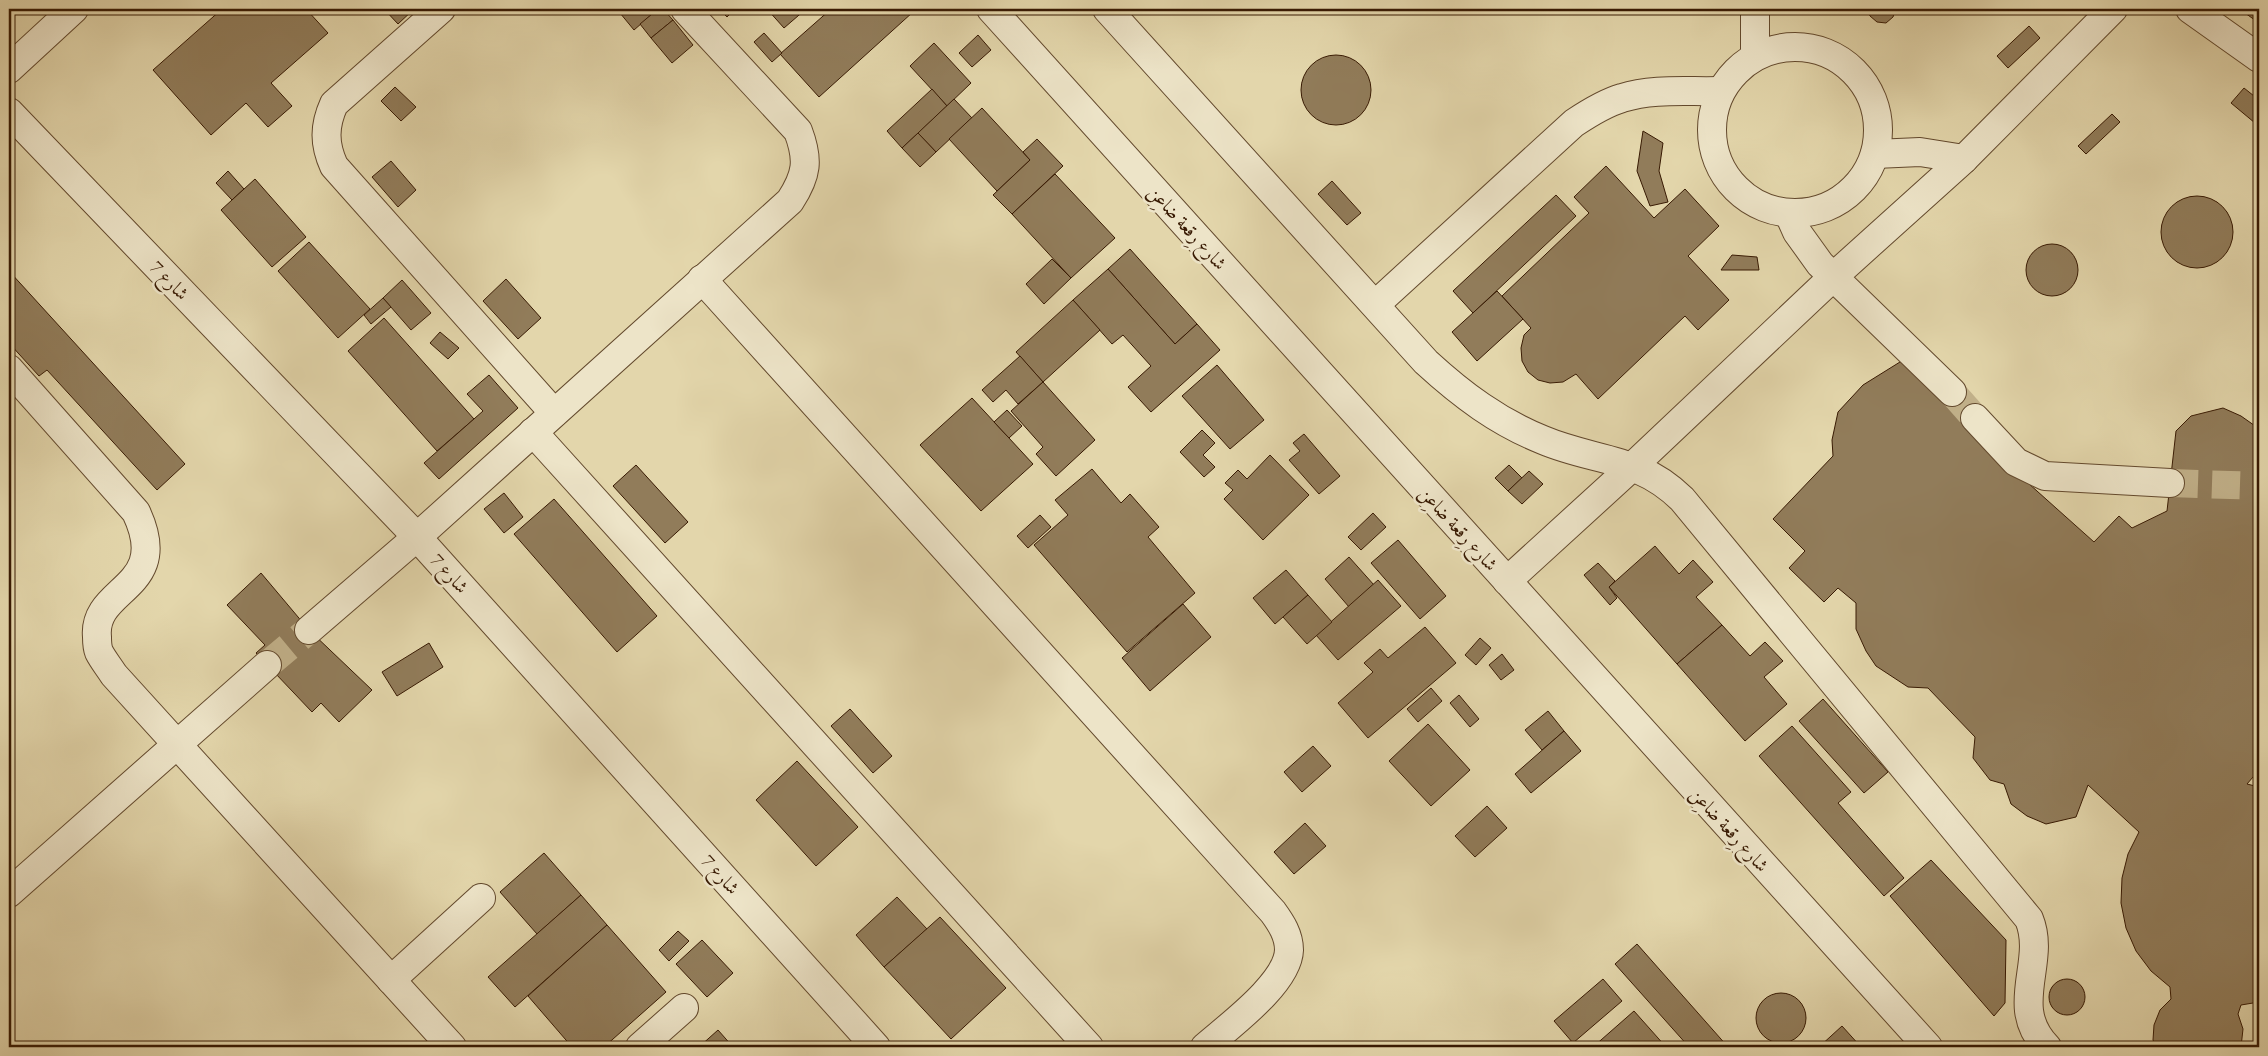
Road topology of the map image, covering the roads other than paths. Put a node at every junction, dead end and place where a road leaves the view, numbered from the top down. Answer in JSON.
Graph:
{"nodes":[{"id":1,"x":74,"y":9,"type":"edge"},
{"id":2,"x":441,"y":9,"type":"edge"},
{"id":3,"x":685,"y":9,"type":"edge"},
{"id":4,"x":991,"y":9,"type":"edge"},
{"id":5,"x":1107,"y":9,"type":"edge"},
{"id":6,"x":1755,"y":9,"type":"edge"},
{"id":7,"x":2113,"y":9,"type":"edge"},
{"id":8,"x":2190,"y":9,"type":"edge"},
{"id":9,"x":1756,"y":55,"type":"junction"},
{"id":10,"x":2259,"y":58,"type":"edge"},
{"id":11,"x":9,"y":69,"type":"edge"},
{"id":12,"x":1720,"y":91,"type":"junction"},
{"id":13,"x":9,"y":112,"type":"edge"},
{"id":14,"x":1875,"y":154,"type":"junction"},
{"id":15,"x":1964,"y":158,"type":"junction"},
{"id":16,"x":1789,"y":214,"type":"junction"},
{"id":17,"x":1833,"y":278,"type":"junction"},
{"id":18,"x":702,"y":279,"type":"junction"},
{"id":19,"x":1376,"y":304,"type":"junction"},
{"id":20,"x":9,"y":368,"type":"edge"},
{"id":21,"x":1952,"y":392,"type":"tunnel mouth"},
{"id":22,"x":554,"y":413,"type":"junction"},
{"id":23,"x":1975,"y":418,"type":"tunnel mouth"},
{"id":24,"x":533,"y":432,"type":"junction"},
{"id":25,"x":1633,"y":466,"type":"junction"},
{"id":26,"x":2170,"y":483,"type":"tunnel mouth"},
{"id":27,"x":417,"y":537,"type":"junction"},
{"id":28,"x":1507,"y":581,"type":"junction"},
{"id":29,"x":309,"y":630,"type":"tunnel mouth"},
{"id":30,"x":267,"y":665,"type":"tunnel mouth"},
{"id":31,"x":176,"y":743,"type":"junction"},
{"id":32,"x":12,"y":882,"type":"edge"},
{"id":33,"x":482,"y":898,"type":"dead end"},
{"id":34,"x":391,"y":980,"type":"junction"},
{"id":35,"x":684,"y":1008,"type":"dead end"},
{"id":36,"x":452,"y":1047,"type":"edge"},
{"id":37,"x":640,"y":1047,"type":"edge"},
{"id":38,"x":876,"y":1047,"type":"edge"},
{"id":39,"x":1089,"y":1047,"type":"edge"},
{"id":40,"x":1205,"y":1047,"type":"edge"},
{"id":41,"x":1928,"y":1047,"type":"edge"},
{"id":42,"x":2047,"y":1047,"type":"edge"}],
"edges":[{"from":1,"to":11,"type":"street"},
{"from":2,"to":22,"type":"street"},
{"from":3,"to":18,"type":"street"},
{"from":4,"to":28,"type":"street","name":"شارع رِقعة ضاعِن"},
{"from":5,"to":19,"type":"street"},
{"from":6,"to":9,"type":"street"},
{"from":7,"to":15,"type":"street"},
{"from":8,"to":10,"type":"street"},
{"from":9,"to":12,"type":"street"},
{"from":9,"to":14,"type":"street"},
{"from":12,"to":16,"type":"street"},
{"from":12,"to":19,"type":"street"},
{"from":13,"to":27,"type":"street","name":"شارع 7"},
{"from":14,"to":15,"type":"street"},
{"from":14,"to":16,"type":"street"},
{"from":15,"to":17,"type":"street"},
{"from":16,"to":17,"type":"street"},
{"from":17,"to":21,"type":"street"},
{"from":17,"to":25,"type":"street"},
{"from":18,"to":22,"type":"street"},
{"from":18,"to":40,"type":"street"},
{"from":19,"to":25,"type":"street"},
{"from":20,"to":31,"type":"street"},
{"from":22,"to":24,"type":"street"},
{"from":23,"to":26,"type":"street"},
{"from":24,"to":27,"type":"street"},
{"from":24,"to":39,"type":"street"},
{"from":25,"to":28,"type":"street"},
{"from":25,"to":42,"type":"street"},
{"from":27,"to":29,"type":"street"},
{"from":27,"to":38,"type":"street","name":"شارع 7"},
{"from":28,"to":41,"type":"street","name":"شارع رِقعة ضاعِن"},
{"from":30,"to":31,"type":"street"},
{"from":31,"to":32,"type":"street"},
{"from":31,"to":34,"type":"street"},
{"from":33,"to":34,"type":"street"},
{"from":34,"to":36,"type":"street"},
{"from":35,"to":37,"type":"street"}]}
